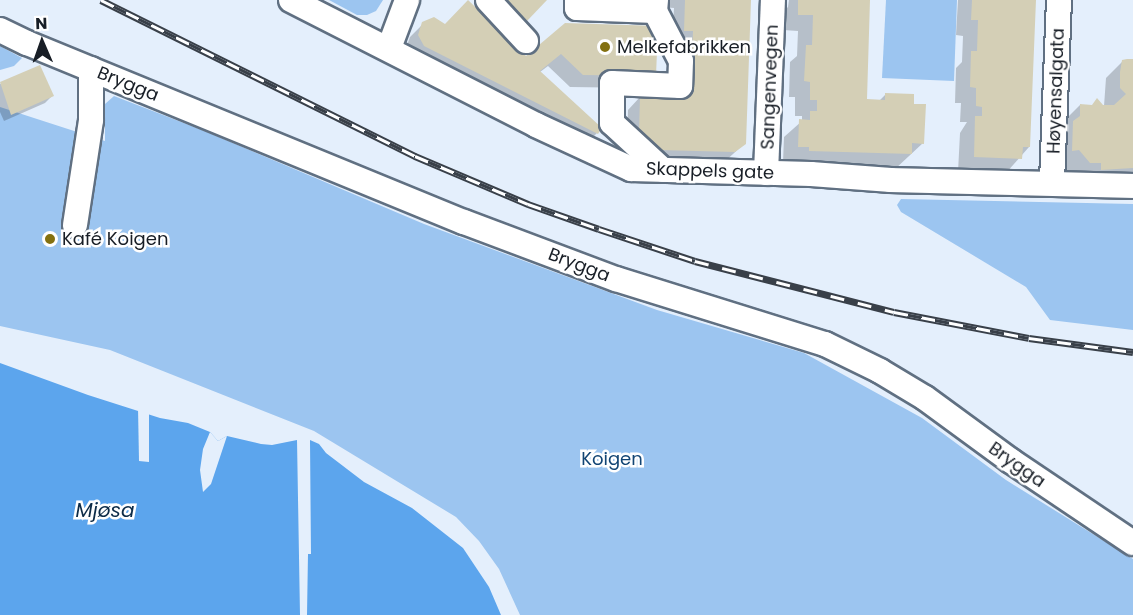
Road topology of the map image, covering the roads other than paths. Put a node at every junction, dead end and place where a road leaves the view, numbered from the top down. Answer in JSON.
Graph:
{"nodes":[{"id":1,"x":291,"y":0,"type":"edge"},
{"id":2,"x":407,"y":0,"type":"edge"},
{"id":3,"x":488,"y":0,"type":"edge"},
{"id":4,"x":577,"y":0,"type":"edge"},
{"id":5,"x":773,"y":0,"type":"edge"},
{"id":6,"x":1059,"y":0,"type":"edge"},
{"id":7,"x":655,"y":5,"type":"edge"},
{"id":8,"x":0,"y":30,"type":"edge"},
{"id":9,"x":526,"y":41,"type":"dead end"},
{"id":10,"x":389,"y":48,"type":"junction"},
{"id":11,"x":91,"y":69,"type":"junction"},
{"id":12,"x":663,"y":170,"type":"junction"},
{"id":13,"x":766,"y":173,"type":"junction"},
{"id":14,"x":1052,"y":182,"type":"junction"},
{"id":15,"x":1133,"y":186,"type":"edge"},
{"id":16,"x":75,"y":225,"type":"dead end"},
{"id":17,"x":1133,"y":543,"type":"edge"}],
"edges":[{"from":1,"to":10,"type":"street","name":"Skappels gate"},
{"from":2,"to":10,"type":"street"},
{"from":3,"to":9,"type":"street"},
{"from":4,"to":7,"type":"street"},
{"from":5,"to":13,"type":"street","name":"Sangenvegen"},
{"from":6,"to":14,"type":"street","name":"Høyensalgata"},
{"from":7,"to":12,"type":"street"},
{"from":8,"to":11,"type":"street","name":"Brygga"},
{"from":10,"to":12,"type":"street","name":"Skappels gate"},
{"from":11,"to":16,"type":"street"},
{"from":11,"to":17,"type":"street","name":"Brygga"},
{"from":12,"to":13,"type":"street","name":"Skappels gate"},
{"from":13,"to":14,"type":"street","name":"Skappels gate"},
{"from":14,"to":15,"type":"street","name":"Skappels gate"}]}
